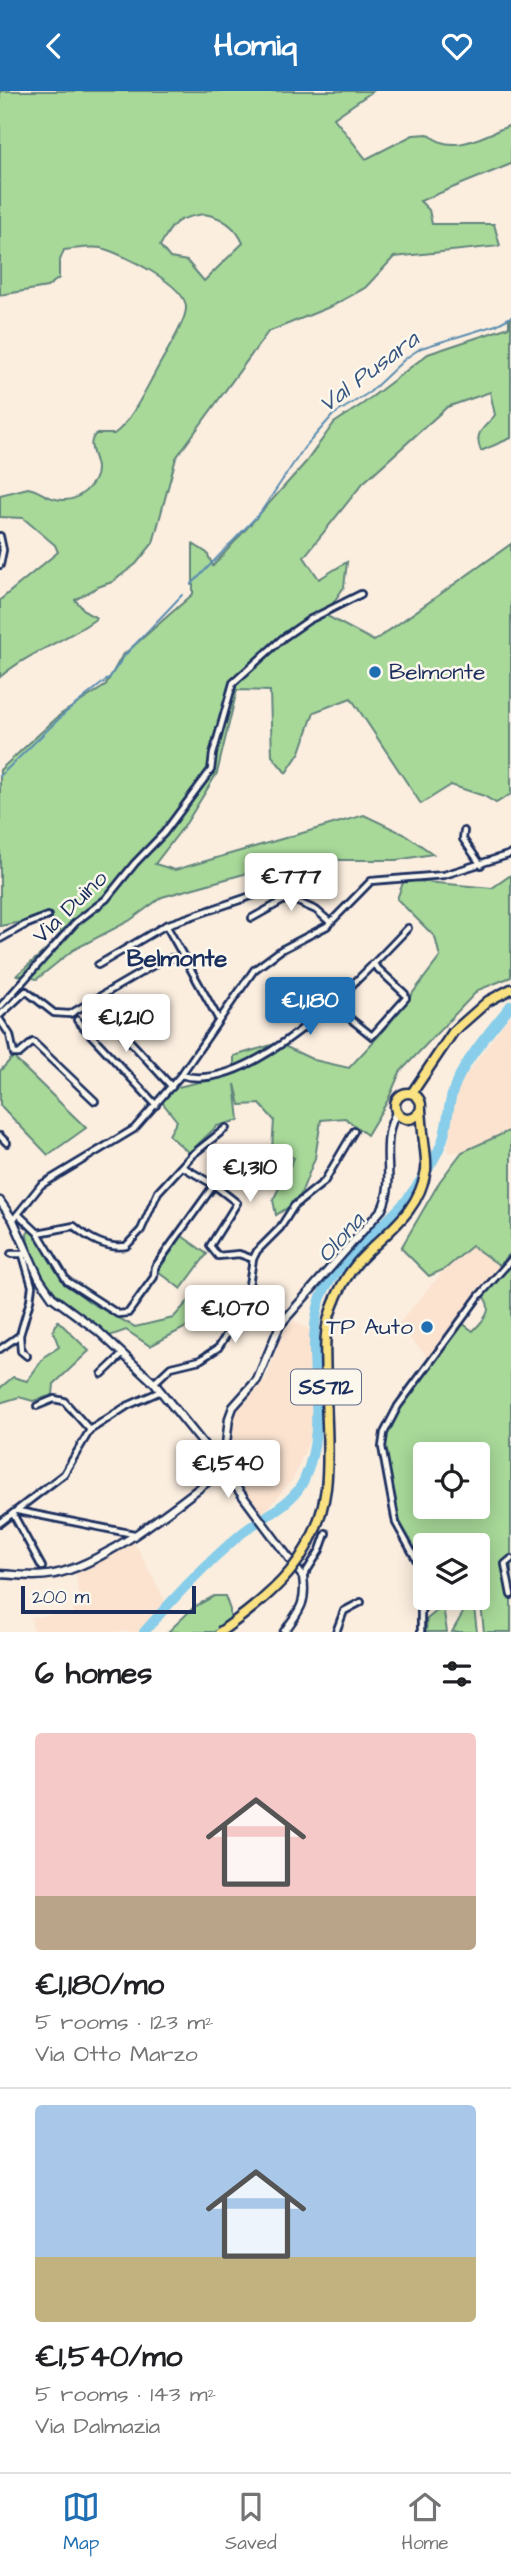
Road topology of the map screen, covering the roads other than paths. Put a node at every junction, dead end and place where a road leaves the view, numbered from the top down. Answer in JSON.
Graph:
{"nodes":[{"id":1,"x":0,"y":536,"type":"edge"},
{"id":2,"x":0,"y":565,"type":"edge"},
{"id":3,"x":361,"y":594,"type":"dead end"},
{"id":4,"x":464,"y":831,"type":"dead end"},
{"id":5,"x":511,"y":854,"type":"edge"},
{"id":6,"x":481,"y":865,"type":"junction"},
{"id":7,"x":254,"y":895,"type":"dead end"},
{"id":8,"x":48,"y":915,"type":"dead end"},
{"id":9,"x":252,"y":918,"type":"dead end"},
{"id":10,"x":330,"y":922,"type":"junction"},
{"id":11,"x":166,"y":925,"type":"junction"},
{"id":12,"x":408,"y":928,"type":"dead end"},
{"id":13,"x":0,"y":939,"type":"edge"},
{"id":14,"x":185,"y":958,"type":"junction"},
{"id":15,"x":373,"y":964,"type":"junction"},
{"id":16,"x":98,"y":965,"type":"dead end"},
{"id":17,"x":511,"y":989,"type":"edge"},
{"id":18,"x":93,"y":1001,"type":"junction"},
{"id":19,"x":333,"y":1005,"type":"junction"},
{"id":20,"x":0,"y":1007,"type":"edge"},
{"id":21,"x":0,"y":1018,"type":"edge"},
{"id":22,"x":77,"y":1020,"type":"dead end"},
{"id":23,"x":219,"y":1020,"type":"junction"},
{"id":24,"x":181,"y":1075,"type":"junction"},
{"id":25,"x":172,"y":1087,"type":"junction"},
{"id":26,"x":415,"y":1095,"type":"junction"},
{"id":27,"x":95,"y":1101,"type":"dead end"},
{"id":28,"x":156,"y":1105,"type":"junction"},
{"id":29,"x":421,"y":1110,"type":"junction"},
{"id":30,"x":399,"y":1118,"type":"junction"},
{"id":31,"x":226,"y":1128,"type":"dead end"},
{"id":32,"x":354,"y":1131,"type":"dead end"},
{"id":33,"x":423,"y":1133,"type":"junction"},
{"id":34,"x":0,"y":1136,"type":"edge"},
{"id":35,"x":7,"y":1143,"type":"dead end"},
{"id":36,"x":183,"y":1167,"type":"junction"},
{"id":37,"x":214,"y":1185,"type":"junction"},
{"id":38,"x":0,"y":1201,"type":"edge"},
{"id":39,"x":16,"y":1217,"type":"junction"},
{"id":40,"x":38,"y":1233,"type":"junction"},
{"id":41,"x":12,"y":1254,"type":"dead end"},
{"id":42,"x":25,"y":1254,"type":"junction"},
{"id":43,"x":253,"y":1259,"type":"junction"},
{"id":44,"x":511,"y":1260,"type":"edge"},
{"id":45,"x":20,"y":1335,"type":"junction"},
{"id":46,"x":0,"y":1349,"type":"edge"},
{"id":47,"x":124,"y":1353,"type":"junction"},
{"id":48,"x":27,"y":1356,"type":"dead end"},
{"id":49,"x":102,"y":1374,"type":"dead end"},
{"id":50,"x":154,"y":1383,"type":"junction"},
{"id":51,"x":161,"y":1391,"type":"junction"},
{"id":52,"x":37,"y":1406,"type":"dead end"},
{"id":53,"x":90,"y":1430,"type":"junction"},
{"id":54,"x":223,"y":1471,"type":"junction"},
{"id":55,"x":15,"y":1512,"type":"junction"},
{"id":56,"x":0,"y":1523,"type":"edge"},
{"id":57,"x":326,"y":1533,"type":"dead end"},
{"id":58,"x":134,"y":1534,"type":"junction"},
{"id":59,"x":511,"y":1559,"type":"edge"},
{"id":60,"x":42,"y":1567,"type":"dead end"},
{"id":61,"x":0,"y":1574,"type":"edge"},
{"id":62,"x":303,"y":1577,"type":"junction"},
{"id":63,"x":511,"y":1595,"type":"edge"},
{"id":64,"x":362,"y":1602,"type":"dead end"},
{"id":65,"x":220,"y":1632,"type":"edge"},
{"id":66,"x":284,"y":1632,"type":"edge"},
{"id":67,"x":336,"y":1632,"type":"edge"},
{"id":68,"x":421,"y":1632,"type":"edge"}],
"edges":[{"from":1,"to":2,"type":"street"},
{"from":3,"to":20,"type":"street","name":"Via Duino"},
{"from":4,"to":6,"type":"street"},
{"from":5,"to":6,"type":"street"},
{"from":6,"to":10,"type":"street"},
{"from":7,"to":11,"type":"street"},
{"from":8,"to":13,"type":"street"},
{"from":9,"to":10,"type":"street"},
{"from":10,"to":23,"type":"street"},
{"from":11,"to":14,"type":"street"},
{"from":11,"to":16,"type":"street"},
{"from":12,"to":15,"type":"street"},
{"from":14,"to":18,"type":"street"},
{"from":14,"to":23,"type":"street"},
{"from":15,"to":19,"type":"street"},
{"from":15,"to":19,"type":"street"},
{"from":17,"to":26,"type":"main road","number":"SS712"},
{"from":18,"to":21,"type":"street"},
{"from":18,"to":25,"type":"street"},
{"from":19,"to":24,"type":"street"},
{"from":21,"to":27,"type":"street"},
{"from":22,"to":28,"type":"street"},
{"from":23,"to":24,"type":"street"},
{"from":24,"to":25,"type":"street"},
{"from":25,"to":28,"type":"street"},
{"from":26,"to":29,"type":"main road","number":"SS712"},
{"from":26,"to":30,"type":"main road"},
{"from":28,"to":39,"type":"street"},
{"from":29,"to":30,"type":"main road"},
{"from":29,"to":33,"type":"main road","number":"SS712"},
{"from":30,"to":33,"type":"main road"},
{"from":30,"to":54,"type":"street"},
{"from":31,"to":36,"type":"street"},
{"from":32,"to":43,"type":"street"},
{"from":33,"to":65,"type":"main road","number":"SS712","bridge":true},
{"from":34,"to":35,"type":"street"},
{"from":36,"to":37,"type":"street"},
{"from":36,"to":40,"type":"street"},
{"from":37,"to":40,"type":"street"},
{"from":37,"to":43,"type":"street"},
{"from":38,"to":39,"type":"street"},
{"from":39,"to":40,"type":"street"},
{"from":39,"to":42,"type":"street"},
{"from":41,"to":42,"type":"street"},
{"from":42,"to":45,"type":"street"},
{"from":42,"to":47,"type":"street"},
{"from":43,"to":50,"type":"street"},
{"from":44,"to":68,"type":"street"},
{"from":45,"to":46,"type":"street"},
{"from":45,"to":48,"type":"street"},
{"from":47,"to":49,"type":"street"},
{"from":47,"to":50,"type":"street"},
{"from":50,"to":51,"type":"street"},
{"from":51,"to":53,"type":"street"},
{"from":51,"to":54,"type":"street"},
{"from":52,"to":53,"type":"street"},
{"from":53,"to":55,"type":"street"},
{"from":54,"to":58,"type":"street"},
{"from":54,"to":62,"type":"street"},
{"from":55,"to":56,"type":"street"},
{"from":55,"to":58,"type":"street"},
{"from":55,"to":60,"type":"street"},
{"from":57,"to":62,"type":"street"},
{"from":58,"to":61,"type":"street"},
{"from":59,"to":63,"type":"street"},
{"from":62,"to":66,"type":"street"},
{"from":64,"to":67,"type":"street"}]}
